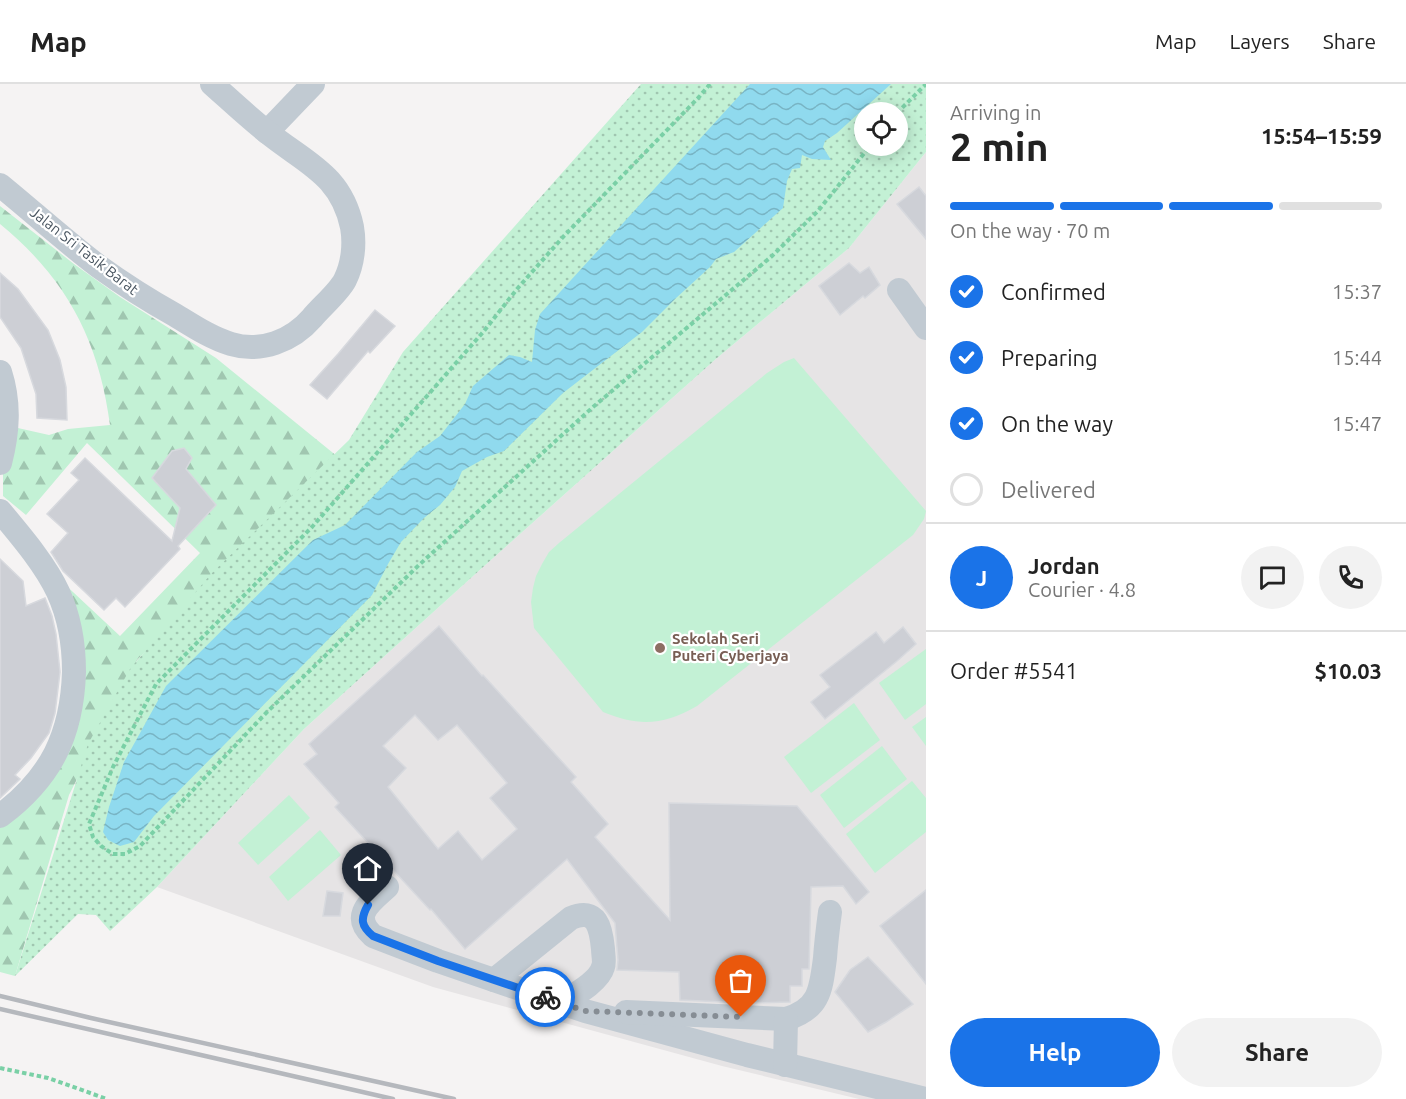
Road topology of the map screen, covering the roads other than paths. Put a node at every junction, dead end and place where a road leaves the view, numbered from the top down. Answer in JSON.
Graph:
{"nodes":[{"id":1,"x":212,"y":84,"type":"edge"},
{"id":2,"x":313,"y":84,"type":"edge"},
{"id":3,"x":267,"y":132,"type":"junction"},
{"id":4,"x":0,"y":185,"type":"edge"},
{"id":5,"x":899,"y":290,"type":"dead end"},
{"id":6,"x":926,"y":328,"type":"edge"},
{"id":7,"x":0,"y":372,"type":"edge"},
{"id":8,"x":0,"y":463,"type":"edge"},
{"id":9,"x":0,"y":511,"type":"edge"},
{"id":10,"x":0,"y":816,"type":"edge"},
{"id":11,"x":387,"y":887,"type":"dead end"},
{"id":12,"x":830,"y":912,"type":"dead end"},
{"id":13,"x":494,"y":980,"type":"junction"},
{"id":14,"x":561,"y":1003,"type":"junction"},
{"id":15,"x":585,"y":1011,"type":"junction"},
{"id":16,"x":786,"y":1019,"type":"junction"},
{"id":17,"x":785,"y":1065,"type":"junction"},
{"id":18,"x":926,"y":1099,"type":"edge"}],
"edges":[{"from":1,"to":3,"type":"street","name":"Jalan Sri Tasik Barat"},
{"from":2,"to":3,"type":"street"},
{"from":3,"to":4,"type":"street","name":"Jalan Sri Tasik Barat"},
{"from":5,"to":6,"type":"street"},
{"from":7,"to":8,"type":"street"},
{"from":9,"to":10,"type":"street"},
{"from":11,"to":13,"type":"street"},
{"from":12,"to":16,"type":"street"},
{"from":13,"to":14,"type":"street"},
{"from":13,"to":14,"type":"street"},
{"from":14,"to":15,"type":"street"},
{"from":15,"to":16,"type":"street"},
{"from":15,"to":17,"type":"street"},
{"from":16,"to":17,"type":"street"},
{"from":17,"to":18,"type":"street"}]}
